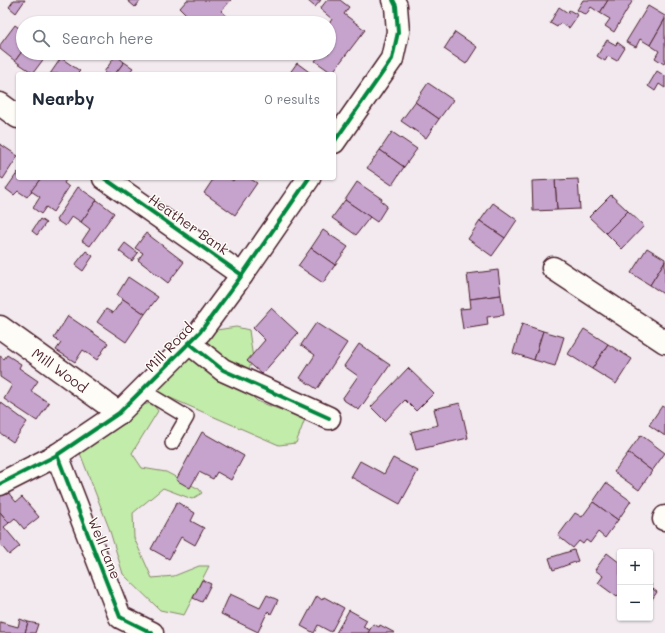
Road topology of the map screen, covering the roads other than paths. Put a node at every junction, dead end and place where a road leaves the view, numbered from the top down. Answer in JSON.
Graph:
{"nodes":[{"id":1,"x":393,"y":0,"type":"edge"},
{"id":2,"x":0,"y":104,"type":"edge"},
{"id":3,"x":16,"y":116,"type":"edge"},
{"id":4,"x":336,"y":139,"type":"edge"},
{"id":5,"x":107,"y":180,"type":"edge"},
{"id":6,"x":308,"y":180,"type":"edge"},
{"id":7,"x":553,"y":268,"type":"dead end"},
{"id":8,"x":242,"y":275,"type":"junction"},
{"id":9,"x":0,"y":327,"type":"edge"},
{"id":10,"x":665,"y":342,"type":"edge"},
{"id":11,"x":189,"y":343,"type":"junction"},
{"id":12,"x":142,"y":390,"type":"junction"},
{"id":13,"x":119,"y":413,"type":"junction"},
{"id":14,"x":329,"y":418,"type":"dead end"},
{"id":15,"x":172,"y":442,"type":"dead end"},
{"id":16,"x":57,"y":455,"type":"junction"},
{"id":17,"x":0,"y":484,"type":"edge"},
{"id":18,"x":152,"y":633,"type":"edge"}],
"edges":[{"from":1,"to":4,"type":"street"},
{"from":2,"to":3,"type":"street"},
{"from":5,"to":8,"type":"street","name":"Heather Bank"},
{"from":6,"to":8,"type":"street","name":"Mill Road"},
{"from":7,"to":10,"type":"street"},
{"from":8,"to":11,"type":"street","name":"Mill Road"},
{"from":9,"to":13,"type":"street","name":"Mill Wood"},
{"from":11,"to":12,"type":"street","name":"Mill Road"},
{"from":11,"to":14,"type":"street"},
{"from":12,"to":13,"type":"street","name":"Mill Road"},
{"from":12,"to":15,"type":"lane"},
{"from":13,"to":16,"type":"street","name":"Mill Road"},
{"from":16,"to":17,"type":"street","name":"Mill Road"},
{"from":16,"to":18,"type":"street","name":"Well Lane"}]}
